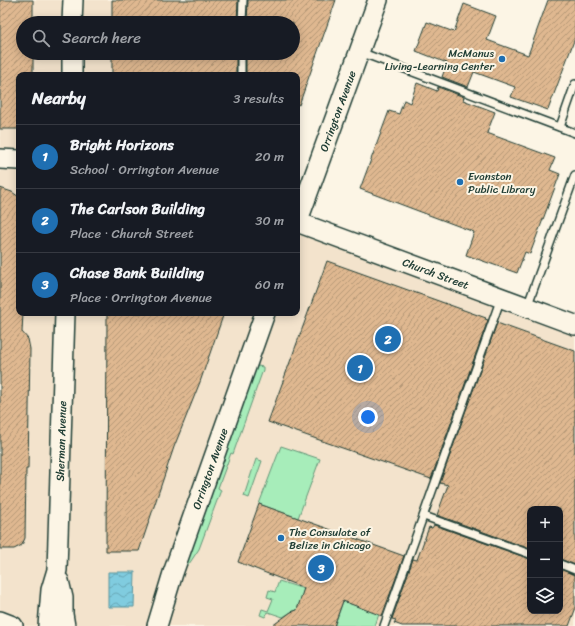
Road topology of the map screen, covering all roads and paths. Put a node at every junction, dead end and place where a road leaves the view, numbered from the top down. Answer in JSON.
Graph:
{"nodes":[{"id":1,"x":73,"y":0,"type":"edge"},
{"id":2,"x":243,"y":0,"type":"edge"},
{"id":3,"x":378,"y":0,"type":"edge"},
{"id":4,"x":72,"y":16,"type":"edge"},
{"id":5,"x":242,"y":16,"type":"edge"},
{"id":6,"x":360,"y":52,"type":"junction"},
{"id":7,"x":72,"y":60,"type":"edge"},
{"id":8,"x":241,"y":60,"type":"edge"},
{"id":9,"x":72,"y":72,"type":"edge"},
{"id":10,"x":241,"y":72,"type":"edge"},
{"id":11,"x":575,"y":84,"type":"edge"},
{"id":12,"x":560,"y":127,"type":"junction"},
{"id":13,"x":575,"y":133,"type":"edge"},
{"id":14,"x":0,"y":159,"type":"edge"},
{"id":15,"x":16,"y":160,"type":"edge"},
{"id":16,"x":575,"y":175,"type":"edge"},
{"id":17,"x":300,"y":214,"type":"edge"},
{"id":18,"x":300,"y":223,"type":"edge"},
{"id":19,"x":502,"y":298,"type":"junction"},
{"id":20,"x":526,"y":307,"type":"junction"},
{"id":21,"x":65,"y":316,"type":"edge"},
{"id":22,"x":264,"y":316,"type":"edge"},
{"id":23,"x":575,"y":325,"type":"edge"},
{"id":24,"x":424,"y":516,"type":"junction"},
{"id":25,"x":527,"y":553,"type":"edge"},
{"id":26,"x":563,"y":565,"type":"edge"},
{"id":27,"x":57,"y":570,"type":"junction"},
{"id":28,"x":575,"y":570,"type":"edge"},
{"id":29,"x":0,"y":621,"type":"edge"},
{"id":30,"x":13,"y":626,"type":"edge"},
{"id":31,"x":48,"y":626,"type":"edge"},
{"id":32,"x":65,"y":626,"type":"edge"},
{"id":33,"x":157,"y":626,"type":"edge"},
{"id":34,"x":384,"y":626,"type":"edge"}],
"edges":[{"from":1,"to":4,"type":"street"},
{"from":2,"to":5,"type":"lane"},
{"from":3,"to":6,"type":"street","name":"Orrington Avenue"},
{"from":6,"to":12,"type":"lane"},
{"from":6,"to":17,"type":"street","name":"Orrington Avenue"},
{"from":7,"to":9,"type":"street"},
{"from":8,"to":10,"type":"lane"},
{"from":11,"to":12,"type":"lane"},
{"from":12,"to":13,"type":"lane"},
{"from":14,"to":15,"type":"street"},
{"from":16,"to":20,"type":"lane"},
{"from":18,"to":19,"type":"street","name":"Church Street"},
{"from":19,"to":20,"type":"street","name":"Church Street"},
{"from":19,"to":24,"type":"lane"},
{"from":20,"to":23,"type":"street","name":"Church Street"},
{"from":21,"to":27,"type":"street","name":"Sherman Avenue"},
{"from":22,"to":33,"type":"street","name":"Orrington Avenue"},
{"from":24,"to":25,"type":"lane"},
{"from":24,"to":34,"type":"lane"},
{"from":26,"to":28,"type":"lane"},
{"from":27,"to":31,"type":"street","name":"Sherman Avenue"},
{"from":27,"to":32,"type":"street","name":"Sherman Avenue"},
{"from":29,"to":30,"type":"street"}]}
